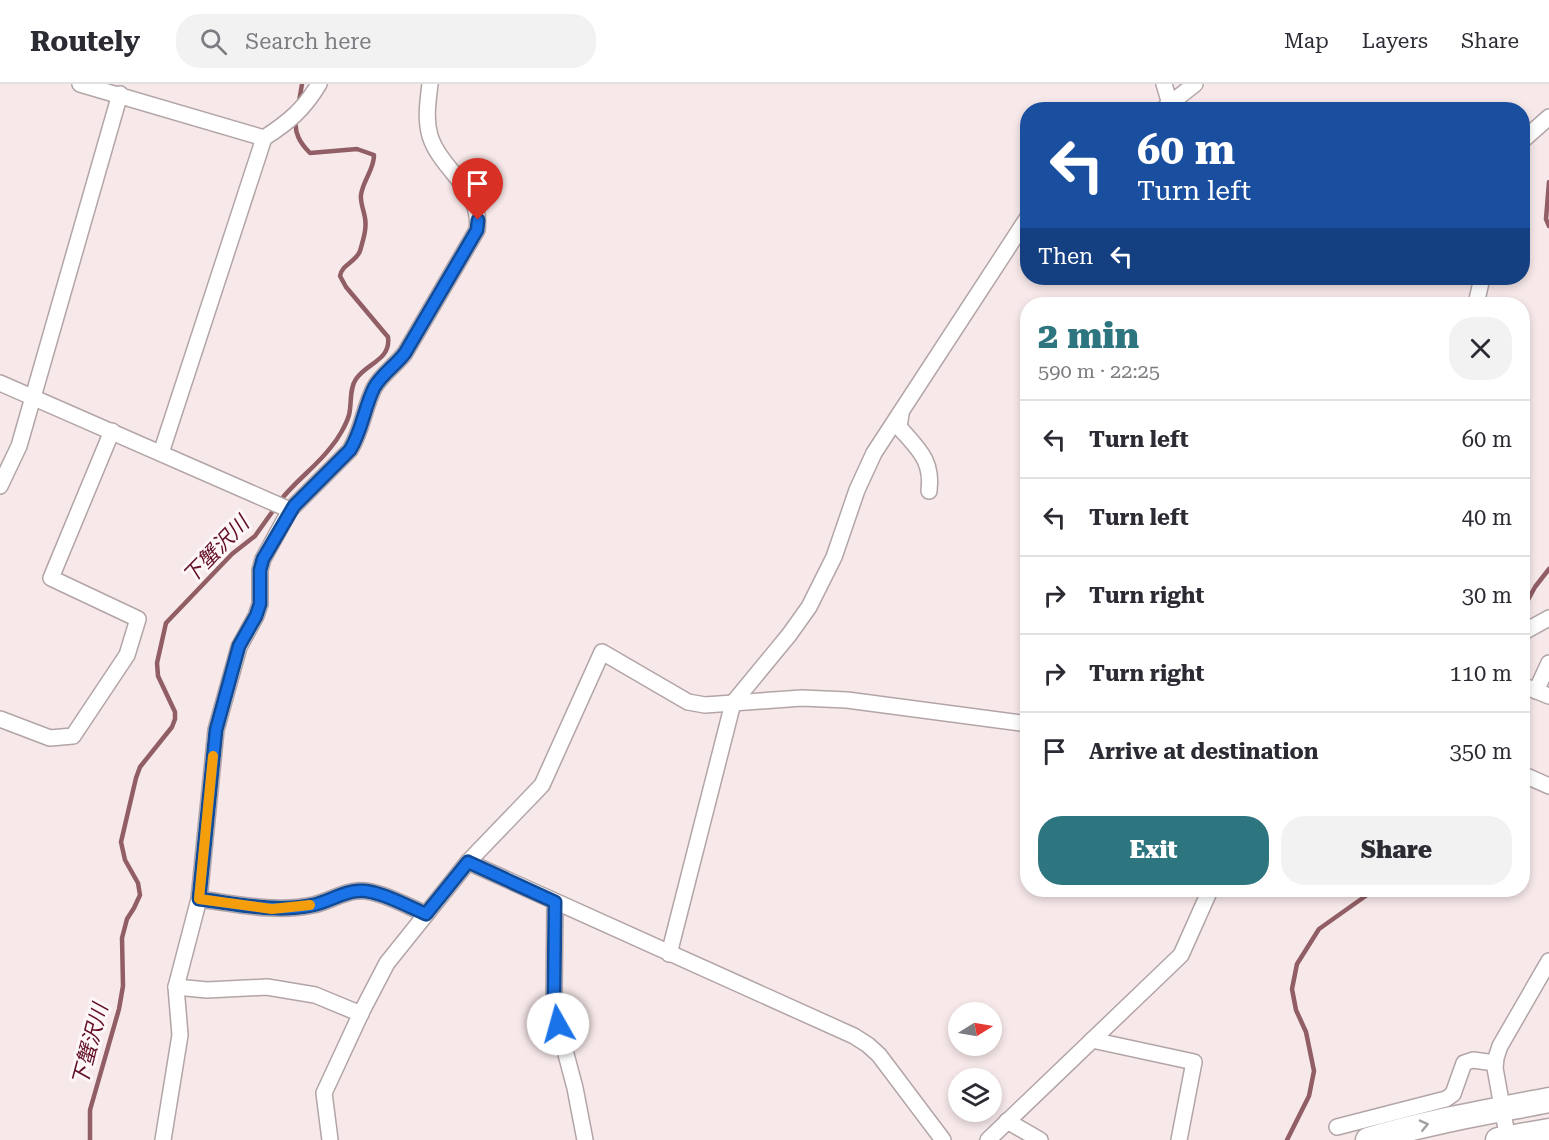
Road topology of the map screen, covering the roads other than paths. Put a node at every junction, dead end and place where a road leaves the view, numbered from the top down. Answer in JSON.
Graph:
{"nodes":[{"id":1,"x":80,"y":84,"type":"edge"},
{"id":2,"x":319,"y":84,"type":"edge"},
{"id":3,"x":430,"y":84,"type":"edge"},
{"id":4,"x":1164,"y":84,"type":"edge"},
{"id":5,"x":1195,"y":84,"type":"edge"},
{"id":6,"x":120,"y":94,"type":"junction"},
{"id":7,"x":1166,"y":102,"type":"edge"},
{"id":8,"x":1172,"y":102,"type":"edge"},
{"id":9,"x":1549,"y":117,"type":"edge"},
{"id":10,"x":1530,"y":134,"type":"edge"},
{"id":11,"x":264,"y":138,"type":"junction"},
{"id":12,"x":1020,"y":229,"type":"edge"},
{"id":13,"x":0,"y":383,"type":"edge"},
{"id":14,"x":34,"y":398,"type":"junction"},
{"id":15,"x":900,"y":414,"type":"junction"},
{"id":16,"x":112,"y":431,"type":"junction"},
{"id":17,"x":161,"y":453,"type":"junction"},
{"id":18,"x":0,"y":486,"type":"edge"},
{"id":19,"x":929,"y":491,"type":"dead end"},
{"id":20,"x":290,"y":510,"type":"junction"},
{"id":21,"x":1549,"y":618,"type":"edge"},
{"id":22,"x":1530,"y":629,"type":"edge"},
{"id":23,"x":1549,"y":663,"type":"edge"},
{"id":24,"x":1536,"y":691,"type":"edge"},
{"id":25,"x":733,"y":703,"type":"junction"},
{"id":26,"x":0,"y":719,"type":"edge"},
{"id":27,"x":1020,"y":723,"type":"edge"},
{"id":28,"x":1530,"y":778,"type":"edge"},
{"id":29,"x":1549,"y":786,"type":"edge"},
{"id":30,"x":468,"y":862,"type":"junction"},
{"id":31,"x":1207,"y":897,"type":"edge"},
{"id":32,"x":199,"y":899,"type":"junction"},
{"id":33,"x":555,"y":902,"type":"junction"},
{"id":34,"x":426,"y":914,"type":"junction"},
{"id":35,"x":669,"y":954,"type":"junction"},
{"id":36,"x":1549,"y":961,"type":"edge"},
{"id":37,"x":176,"y":987,"type":"junction"},
{"id":38,"x":361,"y":1014,"type":"junction"},
{"id":39,"x":1092,"y":1040,"type":"junction"},
{"id":40,"x":1495,"y":1063,"type":"junction"},
{"id":41,"x":1549,"y":1100,"type":"edge"},
{"id":42,"x":1503,"y":1109,"type":"junction"},
{"id":43,"x":1007,"y":1121,"type":"junction"},
{"id":44,"x":1337,"y":1127,"type":"dead end"},
{"id":45,"x":1549,"y":1131,"type":"edge"},
{"id":46,"x":1505,"y":1139,"type":"edge"},
{"id":47,"x":163,"y":1140,"type":"edge"},
{"id":48,"x":330,"y":1140,"type":"edge"},
{"id":49,"x":585,"y":1140,"type":"edge"},
{"id":50,"x":943,"y":1140,"type":"edge"},
{"id":51,"x":988,"y":1140,"type":"edge"},
{"id":52,"x":1040,"y":1140,"type":"edge"},
{"id":53,"x":1179,"y":1140,"type":"edge"},
{"id":54,"x":1368,"y":1140,"type":"edge"}],
"edges":[{"from":1,"to":6,"type":"street"},
{"from":2,"to":11,"type":"street"},
{"from":3,"to":20,"type":"street"},
{"from":4,"to":7,"type":"street"},
{"from":5,"to":8,"type":"street"},
{"from":6,"to":11,"type":"street"},
{"from":6,"to":14,"type":"street"},
{"from":9,"to":10,"type":"street"},
{"from":11,"to":17,"type":"street"},
{"from":12,"to":15,"type":"street"},
{"from":13,"to":14,"type":"street"},
{"from":14,"to":16,"type":"street"},
{"from":14,"to":18,"type":"street"},
{"from":15,"to":19,"type":"street"},
{"from":15,"to":25,"type":"street"},
{"from":16,"to":17,"type":"street"},
{"from":16,"to":26,"type":"street"},
{"from":17,"to":20,"type":"street"},
{"from":20,"to":32,"type":"street"},
{"from":21,"to":22,"type":"street"},
{"from":23,"to":24,"type":"street"},
{"from":25,"to":27,"type":"street"},
{"from":25,"to":30,"type":"street"},
{"from":25,"to":35,"type":"street"},
{"from":28,"to":29,"type":"street"},
{"from":30,"to":33,"type":"street"},
{"from":30,"to":34,"type":"street"},
{"from":31,"to":39,"type":"street"},
{"from":32,"to":34,"type":"street"},
{"from":32,"to":37,"type":"street"},
{"from":33,"to":35,"type":"street"},
{"from":33,"to":49,"type":"street"},
{"from":34,"to":38,"type":"street"},
{"from":35,"to":50,"type":"street"},
{"from":36,"to":40,"type":"street"},
{"from":37,"to":38,"type":"street"},
{"from":37,"to":47,"type":"street"},
{"from":38,"to":48,"type":"street"},
{"from":39,"to":43,"type":"street"},
{"from":39,"to":53,"type":"street"},
{"from":40,"to":42,"type":"street"},
{"from":40,"to":44,"type":"street"},
{"from":41,"to":42,"type":"main road"},
{"from":42,"to":46,"type":"street"},
{"from":54,"to":42,"type":"main road","one_way":true},
{"from":43,"to":51,"type":"street"},
{"from":43,"to":52,"type":"street"},
{"from":45,"to":46,"type":"main road"}]}
